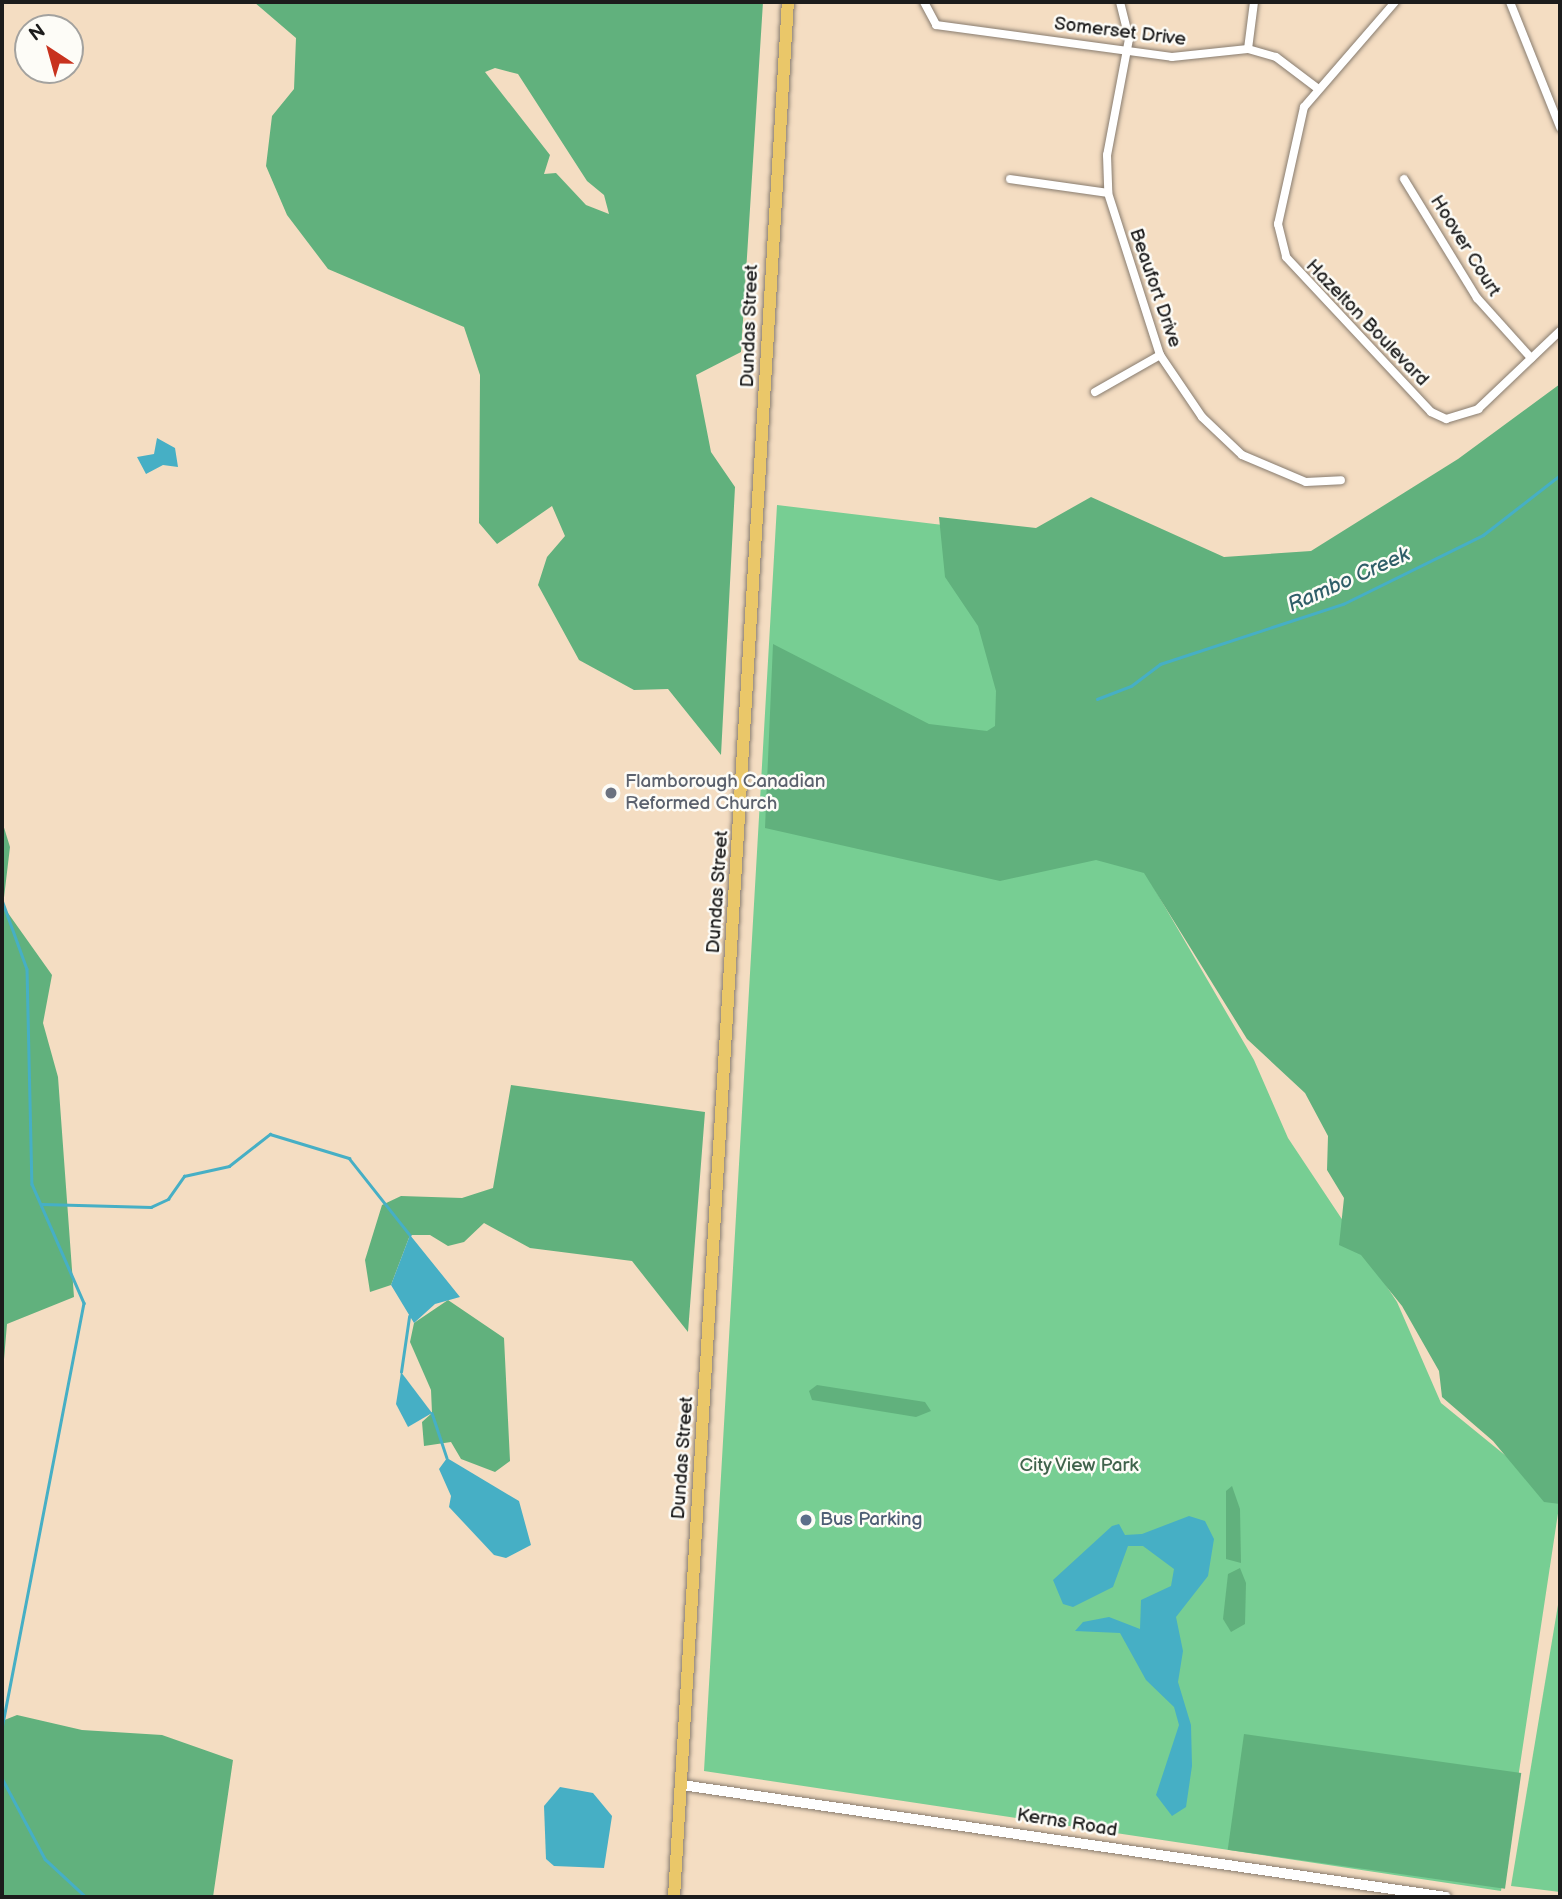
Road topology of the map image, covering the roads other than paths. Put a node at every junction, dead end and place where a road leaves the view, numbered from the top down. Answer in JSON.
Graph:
{"nodes":[{"id":1,"x":788,"y":2,"type":"edge"},
{"id":2,"x":924,"y":2,"type":"edge"},
{"id":3,"x":1120,"y":2,"type":"edge"},
{"id":4,"x":1254,"y":2,"type":"edge"},
{"id":5,"x":1395,"y":2,"type":"edge"},
{"id":6,"x":1510,"y":2,"type":"edge"},
{"id":7,"x":1248,"y":49,"type":"junction"},
{"id":8,"x":1128,"y":52,"type":"junction"},
{"id":9,"x":1317,"y":88,"type":"junction"},
{"id":10,"x":1560,"y":127,"type":"edge"},
{"id":11,"x":1010,"y":179,"type":"dead end"},
{"id":12,"x":1405,"y":179,"type":"dead end"},
{"id":13,"x":1108,"y":193,"type":"junction"},
{"id":14,"x":1560,"y":331,"type":"edge"},
{"id":15,"x":1160,"y":355,"type":"junction"},
{"id":16,"x":1531,"y":358,"type":"junction"},
{"id":17,"x":1095,"y":392,"type":"dead end"},
{"id":18,"x":1341,"y":480,"type":"dead end"},
{"id":19,"x":682,"y":1785,"type":"junction"},
{"id":20,"x":674,"y":1897,"type":"edge"},
{"id":21,"x":1446,"y":1897,"type":"edge"}],
"edges":[{"from":1,"to":19,"type":"main road","name":"Dundas Street"},
{"from":2,"to":8,"type":"street","name":"Somerset Drive"},
{"from":3,"to":8,"type":"street","name":"Beaufort Drive"},
{"from":4,"to":7,"type":"street"},
{"from":5,"to":9,"type":"street","name":"Hazelton Boulevard"},
{"from":6,"to":10,"type":"street"},
{"from":7,"to":8,"type":"street","name":"Somerset Drive"},
{"from":7,"to":9,"type":"street","name":"Somerset Drive"},
{"from":8,"to":13,"type":"street","name":"Beaufort Drive"},
{"from":9,"to":16,"type":"street","name":"Hazelton Boulevard"},
{"from":11,"to":13,"type":"street"},
{"from":12,"to":16,"type":"street","name":"Hoover Court"},
{"from":13,"to":15,"type":"street","name":"Beaufort Drive"},
{"from":14,"to":16,"type":"street","name":"Hazelton Boulevard"},
{"from":15,"to":17,"type":"street"},
{"from":15,"to":18,"type":"street","name":"Beaufort Drive"},
{"from":19,"to":20,"type":"main road","name":"Dundas Street"},
{"from":19,"to":21,"type":"street","name":"Kerns Road"}]}
